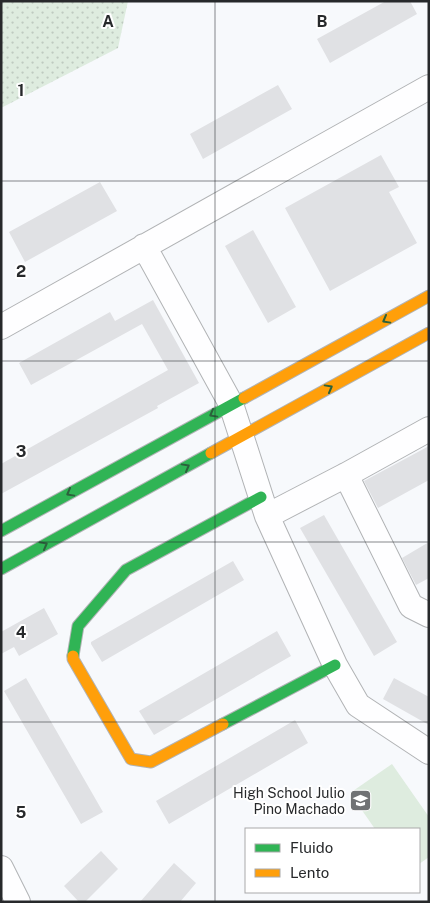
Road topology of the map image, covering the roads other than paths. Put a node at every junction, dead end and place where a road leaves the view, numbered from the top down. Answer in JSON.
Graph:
{"nodes":[{"id":1,"x":429,"y":87,"type":"edge"},
{"id":2,"x":144,"y":246,"type":"junction"},
{"id":3,"x":429,"y":296,"type":"edge"},
{"id":4,"x":1,"y":327,"type":"edge"},
{"id":5,"x":429,"y":333,"type":"edge"},
{"id":6,"x":231,"y":404,"type":"junction"},
{"id":7,"x":429,"y":429,"type":"edge"},
{"id":8,"x":242,"y":436,"type":"junction"},
{"id":9,"x":346,"y":475,"type":"junction"},
{"id":10,"x":264,"y":506,"type":"junction"},
{"id":11,"x":1,"y":531,"type":"edge"},
{"id":12,"x":1,"y":569,"type":"edge"},
{"id":13,"x":429,"y":615,"type":"edge"},
{"id":14,"x":335,"y":664,"type":"junction"},
{"id":15,"x":429,"y":752,"type":"edge"},
{"id":16,"x":1,"y":868,"type":"edge"},
{"id":17,"x":18,"y":902,"type":"edge"}],
"edges":[{"from":1,"to":2,"type":"street"},
{"from":2,"to":4,"type":"street"},
{"from":2,"to":6,"type":"street"},
{"from":3,"to":6,"type":"street","one_way":true},
{"from":8,"to":5,"type":"street","one_way":true},
{"from":6,"to":8,"type":"street"},
{"from":6,"to":11,"type":"street","one_way":true},
{"from":7,"to":9,"type":"street"},
{"from":8,"to":10,"type":"street"},
{"from":12,"to":8,"type":"street","one_way":true},
{"from":9,"to":10,"type":"street"},
{"from":9,"to":13,"type":"street"},
{"from":10,"to":14,"type":"street"},
{"from":10,"to":14,"type":"street"},
{"from":14,"to":15,"type":"street"},
{"from":16,"to":17,"type":"street"}]}
